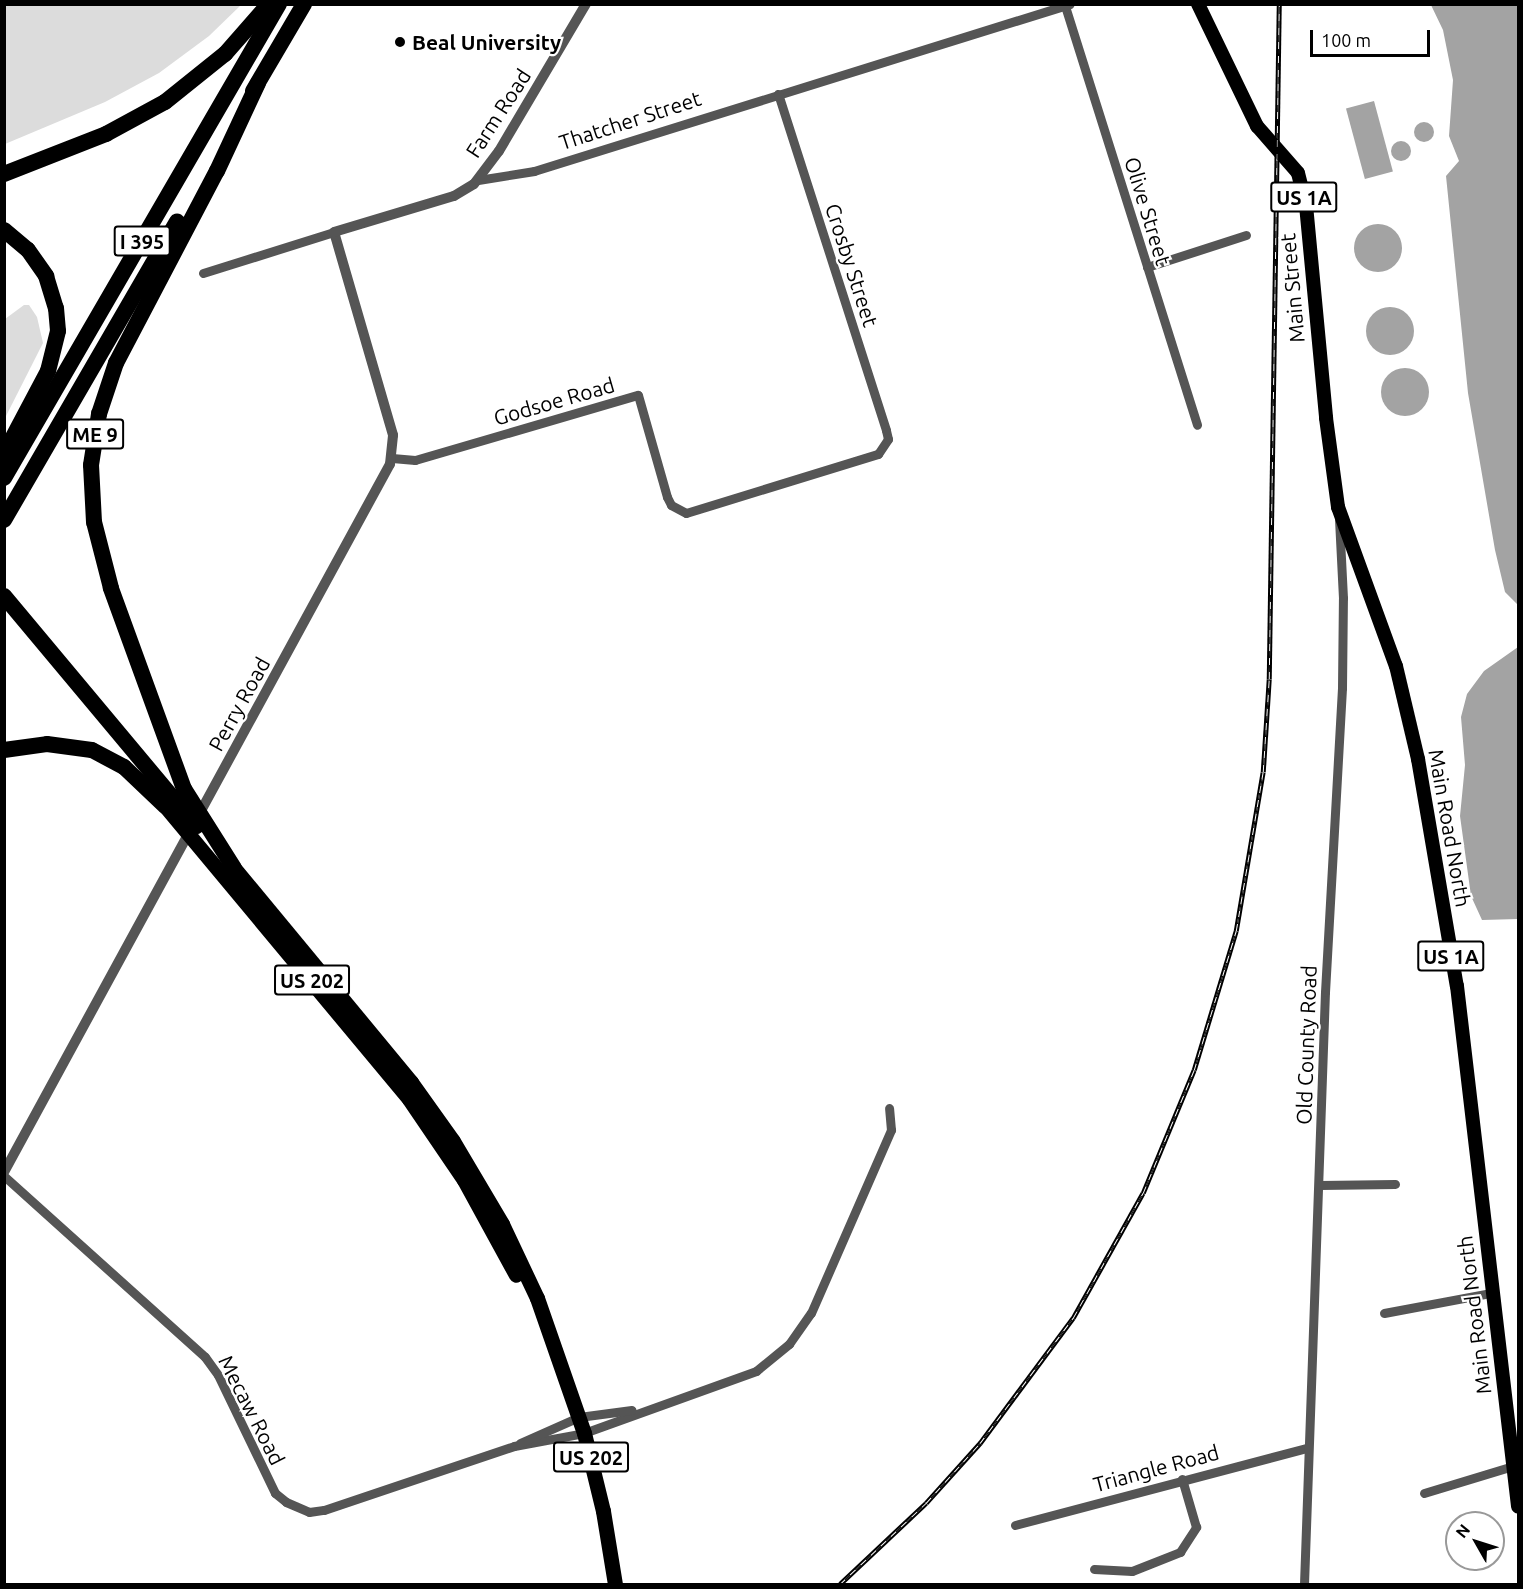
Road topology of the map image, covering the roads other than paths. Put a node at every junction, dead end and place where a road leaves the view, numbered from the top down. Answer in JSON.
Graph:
{"nodes":[{"id":1,"x":269,"y":4,"type":"edge"},
{"id":2,"x":279,"y":4,"type":"edge"},
{"id":3,"x":304,"y":4,"type":"edge"},
{"id":4,"x":586,"y":4,"type":"edge"},
{"id":5,"x":1198,"y":4,"type":"edge"},
{"id":6,"x":1068,"y":5,"type":"edge"},
{"id":7,"x":258,"y":83,"type":"junction"},
{"id":8,"x":778,"y":94,"type":"junction"},
{"id":9,"x":4,"y":174,"type":"edge"},
{"id":10,"x":478,"y":180,"type":"junction"},
{"id":11,"x":4,"y":230,"type":"edge"},
{"id":12,"x":334,"y":232,"type":"junction"},
{"id":13,"x":1246,"y":235,"type":"dead end"},
{"id":14,"x":1147,"y":267,"type":"junction"},
{"id":15,"x":203,"y":273,"type":"dead end"},
{"id":16,"x":1326,"y":418,"type":"joint"},
{"id":17,"x":1197,"y":425,"type":"dead end"},
{"id":18,"x":884,"y":448,"type":"joint"},
{"id":19,"x":4,"y":454,"type":"edge"},
{"id":20,"x":392,"y":458,"type":"junction"},
{"id":21,"x":4,"y":477,"type":"edge"},
{"id":22,"x":1338,"y":507,"type":"junction"},
{"id":23,"x":4,"y":520,"type":"edge"},
{"id":24,"x":4,"y":596,"type":"edge"},
{"id":25,"x":4,"y":610,"type":"edge"},
{"id":26,"x":4,"y":750,"type":"edge"},
{"id":27,"x":165,"y":806,"type":"junction"},
{"id":28,"x":187,"y":815,"type":"junction"},
{"id":29,"x":203,"y":836,"type":"junction"},
{"id":30,"x":234,"y":868,"type":"joint"},
{"id":31,"x":889,"y":1108,"type":"dead end"},
{"id":32,"x":4,"y":1174,"type":"edge"},
{"id":33,"x":1395,"y":1184,"type":"dead end"},
{"id":34,"x":1320,"y":1185,"type":"junction"},
{"id":35,"x":1491,"y":1293,"type":"junction"},
{"id":36,"x":1384,"y":1313,"type":"dead end"},
{"id":37,"x":549,"y":1335,"type":"junction"},
{"id":38,"x":640,"y":1410,"type":"junction"},
{"id":39,"x":579,"y":1418,"type":"junction"},
{"id":40,"x":584,"y":1433,"type":"junction"},
{"id":41,"x":514,"y":1446,"type":"junction"},
{"id":42,"x":1307,"y":1448,"type":"junction"},
{"id":43,"x":1514,"y":1466,"type":"junction"},
{"id":44,"x":1182,"y":1479,"type":"junction"},
{"id":45,"x":1424,"y":1493,"type":"dead end"},
{"id":46,"x":1518,"y":1506,"type":"edge"},
{"id":47,"x":1015,"y":1525,"type":"dead end"},
{"id":48,"x":1094,"y":1569,"type":"dead end"},
{"id":49,"x":615,"y":1584,"type":"edge"},
{"id":50,"x":1304,"y":1584,"type":"edge"}],
"edges":[{"from":1,"to":9,"type":"highway"},
{"from":2,"to":21,"type":"highway","number":"I 395"},
{"from":3,"to":7,"type":"highway","number":"I 395"},
{"from":4,"to":10,"type":"street","name":"Farm Road"},
{"from":5,"to":16,"type":"main road","name":"Main Street","number":"US 1A"},
{"from":6,"to":8,"type":"street","name":"Thatcher Street"},
{"from":6,"to":14,"type":"street","name":"Olive Street"},
{"from":7,"to":23,"type":"highway","number":"I 395"},
{"from":7,"to":28,"type":"highway","number":"ME 9"},
{"from":8,"to":10,"type":"street","name":"Thatcher Street"},
{"from":8,"to":18,"type":"street","name":"Crosby Street"},
{"from":10,"to":12,"type":"street","name":"Thatcher Street"},
{"from":11,"to":19,"type":"highway"},
{"from":12,"to":15,"type":"street","name":"Thatcher Street"},
{"from":12,"to":20,"type":"street","name":"Perry Road"},
{"from":13,"to":14,"type":"street"},
{"from":14,"to":17,"type":"street","name":"Olive Street"},
{"from":16,"to":22,"type":"main road","name":"Main Road North","number":"US 1A"},
{"from":18,"to":20,"type":"street","name":"Godsoe Road"},
{"from":20,"to":32,"type":"street","name":"Perry Road"},
{"from":22,"to":34,"type":"street","name":"Old County Road"},
{"from":22,"to":35,"type":"main road","name":"Main Road North","number":"US 1A"},
{"from":24,"to":28,"type":"highway"},
{"from":25,"to":27,"type":"highway"},
{"from":26,"to":27,"type":"highway"},
{"from":27,"to":28,"type":"highway"},
{"from":28,"to":29,"type":"highway"},
{"from":29,"to":30,"type":"highway"},
{"from":29,"to":37,"type":"highway","number":"US 202"},
{"from":30,"to":37,"type":"highway","number":"US 202"},
{"from":31,"to":38,"type":"street"},
{"from":32,"to":41,"type":"street","name":"Mecaw Road"},
{"from":33,"to":34,"type":"street"},
{"from":34,"to":42,"type":"street","name":"Old County Road"},
{"from":35,"to":36,"type":"street"},
{"from":35,"to":43,"type":"main road","name":"Main Road North","number":"US 1A"},
{"from":37,"to":39,"type":"highway","number":"US 202"},
{"from":38,"to":39,"type":"street","name":"Mecaw Road"},
{"from":38,"to":40,"type":"street","name":"Mecaw Road"},
{"from":39,"to":40,"type":"highway","number":"US 202"},
{"from":39,"to":41,"type":"street","name":"Mecaw Road"},
{"from":40,"to":41,"type":"street","name":"Mecaw Road"},
{"from":40,"to":49,"type":"highway","number":"US 202"},
{"from":42,"to":44,"type":"street","name":"Triangle Road"},
{"from":42,"to":50,"type":"street","name":"Old County Road"},
{"from":43,"to":45,"type":"street"},
{"from":43,"to":46,"type":"main road","name":"Main Road North","number":"US 1A"},
{"from":44,"to":47,"type":"street","name":"Triangle Road"},
{"from":44,"to":48,"type":"street"}]}
